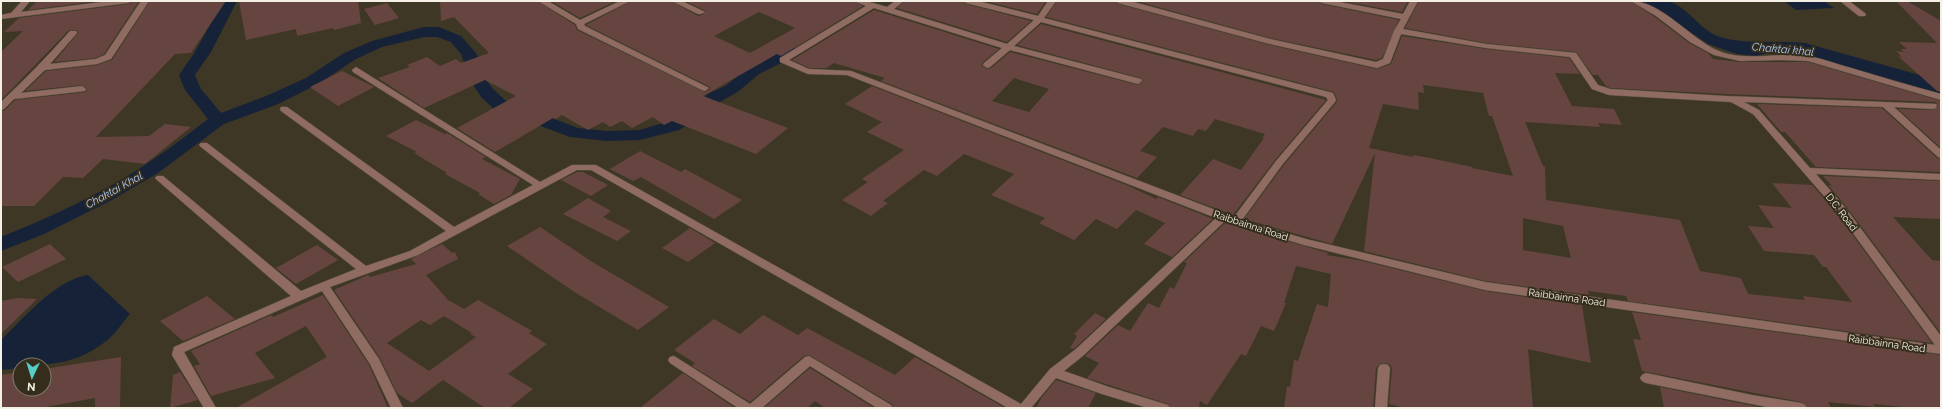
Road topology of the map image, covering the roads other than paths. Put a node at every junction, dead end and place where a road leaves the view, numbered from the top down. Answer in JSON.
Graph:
{"nodes":[{"id":1,"x":26,"y":1,"type":"edge"},
{"id":2,"x":128,"y":1,"type":"edge"},
{"id":3,"x":145,"y":1,"type":"edge"},
{"id":4,"x":542,"y":1,"type":"edge"},
{"id":5,"x":626,"y":1,"type":"edge"},
{"id":6,"x":676,"y":1,"type":"edge"},
{"id":7,"x":858,"y":1,"type":"edge"},
{"id":8,"x":900,"y":1,"type":"edge"},
{"id":9,"x":969,"y":1,"type":"edge"},
{"id":10,"x":1052,"y":1,"type":"edge"},
{"id":11,"x":1121,"y":1,"type":"edge"},
{"id":12,"x":1322,"y":1,"type":"edge"},
{"id":13,"x":1414,"y":1,"type":"edge"},
{"id":14,"x":1635,"y":1,"type":"edge"},
{"id":15,"x":1844,"y":1,"type":"edge"},
{"id":16,"x":872,"y":6,"type":"junction"},
{"id":17,"x":887,"y":11,"type":"junction"},
{"id":18,"x":701,"y":12,"type":"dead end"},
{"id":19,"x":1862,"y":14,"type":"dead end"},
{"id":20,"x":14,"y":15,"type":"junction"},
{"id":21,"x":1,"y":17,"type":"edge"},
{"id":22,"x":1404,"y":17,"type":"junction"},
{"id":23,"x":1039,"y":20,"type":"junction"},
{"id":24,"x":580,"y":23,"type":"junction"},
{"id":25,"x":1398,"y":31,"type":"junction"},
{"id":26,"x":73,"y":33,"type":"dead end"},
{"id":27,"x":1009,"y":47,"type":"junction"},
{"id":28,"x":987,"y":65,"type":"dead end"},
{"id":29,"x":42,"y":68,"type":"junction"},
{"id":30,"x":356,"y":70,"type":"dead end"},
{"id":31,"x":1138,"y":81,"type":"dead end"},
{"id":32,"x":705,"y":88,"type":"dead end"},
{"id":33,"x":82,"y":89,"type":"dead end"},
{"id":34,"x":12,"y":97,"type":"junction"},
{"id":35,"x":1941,"y":97,"type":"edge"},
{"id":36,"x":1,"y":98,"type":"edge"},
{"id":37,"x":1726,"y":99,"type":"junction"},
{"id":38,"x":1886,"y":104,"type":"junction"},
{"id":39,"x":1932,"y":106,"type":"dead end"},
{"id":40,"x":1,"y":107,"type":"edge"},
{"id":41,"x":284,"y":109,"type":"dead end"},
{"id":42,"x":204,"y":145,"type":"dead end"},
{"id":43,"x":1941,"y":155,"type":"edge"},
{"id":44,"x":1808,"y":170,"type":"junction"},
{"id":45,"x":1941,"y":177,"type":"edge"},
{"id":46,"x":160,"y":178,"type":"dead end"},
{"id":47,"x":539,"y":185,"type":"junction"},
{"id":48,"x":1223,"y":217,"type":"junction"},
{"id":49,"x":1236,"y":221,"type":"junction"},
{"id":50,"x":454,"y":232,"type":"junction"},
{"id":51,"x":364,"y":270,"type":"junction"},
{"id":52,"x":324,"y":286,"type":"junction"},
{"id":53,"x":300,"y":297,"type":"junction"},
{"id":54,"x":1941,"y":344,"type":"edge"},
{"id":55,"x":1941,"y":350,"type":"edge"},
{"id":56,"x":674,"y":360,"type":"dead end"},
{"id":57,"x":1384,"y":368,"type":"dead end"},
{"id":58,"x":1054,"y":372,"type":"junction"},
{"id":59,"x":1646,"y":378,"type":"dead end"},
{"id":60,"x":210,"y":408,"type":"edge"},
{"id":61,"x":397,"y":408,"type":"edge"},
{"id":62,"x":747,"y":408,"type":"edge"},
{"id":63,"x":754,"y":408,"type":"edge"},
{"id":64,"x":887,"y":408,"type":"edge"},
{"id":65,"x":1018,"y":408,"type":"edge"},
{"id":66,"x":1024,"y":408,"type":"edge"},
{"id":67,"x":1164,"y":408,"type":"edge"},
{"id":68,"x":1381,"y":408,"type":"edge"},
{"id":69,"x":1801,"y":408,"type":"edge"}],
"edges":[{"from":1,"to":20,"type":"street"},
{"from":2,"to":20,"type":"street"},
{"from":3,"to":29,"type":"street"},
{"from":4,"to":24,"type":"street"},
{"from":5,"to":24,"type":"street"},
{"from":6,"to":18,"type":"street"},
{"from":7,"to":16,"type":"street"},
{"from":8,"to":17,"type":"street"},
{"from":9,"to":23,"type":"street"},
{"from":10,"to":23,"type":"street"},
{"from":11,"to":25,"type":"street"},
{"from":12,"to":22,"type":"street"},
{"from":13,"to":22,"type":"street"},
{"from":14,"to":35,"type":"street"},
{"from":15,"to":19,"type":"street"},
{"from":16,"to":17,"type":"street"},
{"from":16,"to":48,"type":"street","name":"Raibbainna Road"},
{"from":17,"to":27,"type":"street"},
{"from":20,"to":21,"type":"street"},
{"from":22,"to":25,"type":"street"},
{"from":23,"to":27,"type":"street"},
{"from":23,"to":49,"type":"street"},
{"from":24,"to":32,"type":"street"},
{"from":25,"to":37,"type":"street"},
{"from":26,"to":29,"type":"street"},
{"from":27,"to":28,"type":"street"},
{"from":27,"to":31,"type":"street"},
{"from":29,"to":34,"type":"street"},
{"from":30,"to":47,"type":"street"},
{"from":33,"to":34,"type":"street"},
{"from":34,"to":36,"type":"street"},
{"from":34,"to":40,"type":"street"},
{"from":37,"to":38,"type":"street"},
{"from":37,"to":44,"type":"street","name":"D.C. Road"},
{"from":38,"to":39,"type":"street"},
{"from":38,"to":43,"type":"street"},
{"from":41,"to":50,"type":"street"},
{"from":42,"to":51,"type":"street"},
{"from":44,"to":45,"type":"street"},
{"from":44,"to":54,"type":"street","name":"D.C. Road"},
{"from":46,"to":53,"type":"street"},
{"from":47,"to":50,"type":"street"},
{"from":47,"to":65,"type":"street"},
{"from":48,"to":49,"type":"street","name":"Raibbainna Road"},
{"from":48,"to":58,"type":"street"},
{"from":49,"to":55,"type":"street","name":"Raibbainna Road"},
{"from":50,"to":51,"type":"street"},
{"from":51,"to":52,"type":"street"},
{"from":52,"to":53,"type":"street"},
{"from":52,"to":61,"type":"street"},
{"from":53,"to":60,"type":"street"},
{"from":56,"to":62,"type":"street"},
{"from":57,"to":68,"type":"street"},
{"from":58,"to":66,"type":"street"},
{"from":58,"to":67,"type":"street"},
{"from":59,"to":69,"type":"street"},
{"from":63,"to":64,"type":"street"}]}
